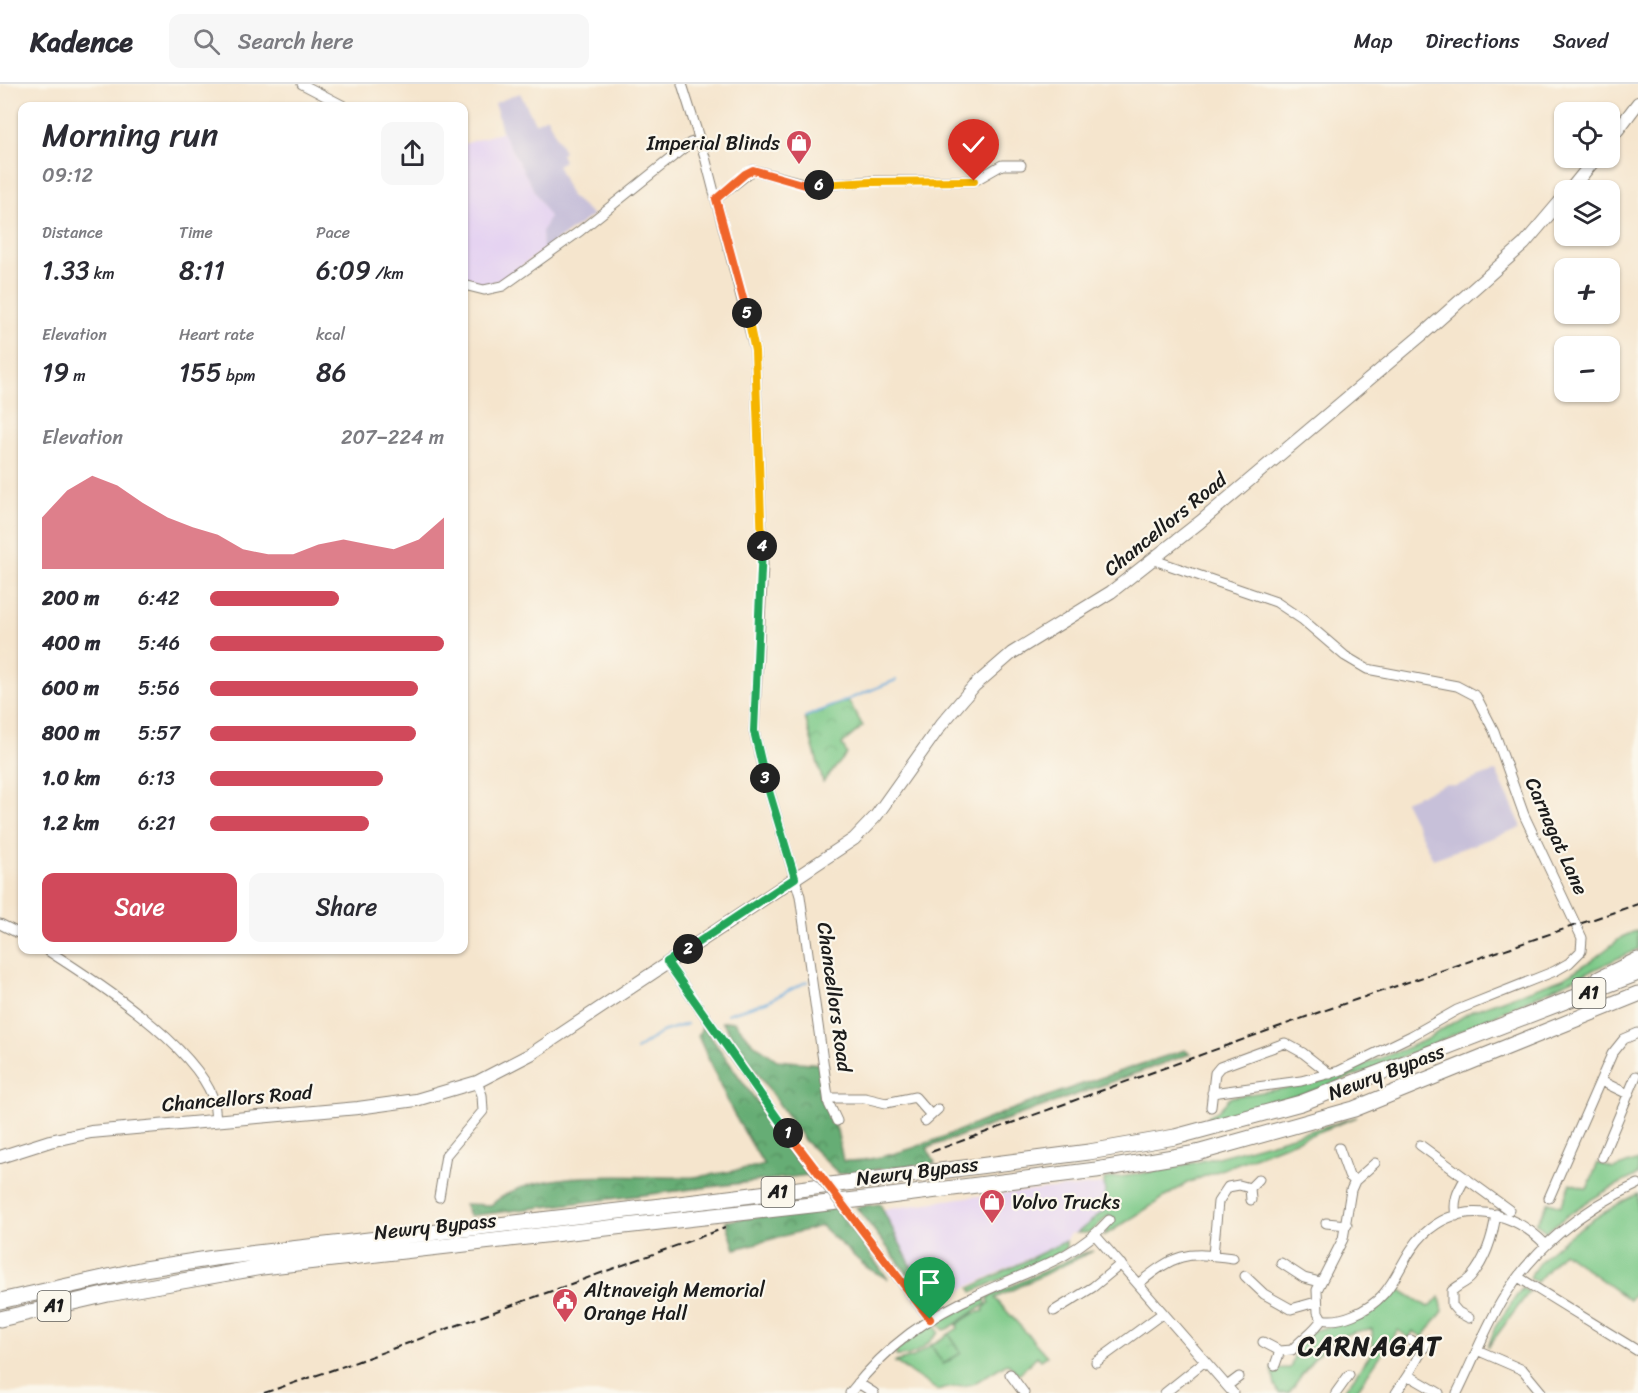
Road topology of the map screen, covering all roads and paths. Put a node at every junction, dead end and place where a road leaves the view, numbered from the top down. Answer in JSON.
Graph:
{"nodes":[{"id":1,"x":302,"y":84,"type":"edge"},
{"id":2,"x":682,"y":84,"type":"edge"},
{"id":3,"x":336,"y":102,"type":"edge"},
{"id":4,"x":1638,"y":103,"type":"edge"},
{"id":5,"x":1620,"y":127,"type":"edge"},
{"id":6,"x":700,"y":140,"type":"junction"},
{"id":7,"x":1021,"y":165,"type":"dead end"},
{"id":8,"x":1588,"y":168,"type":"edge"},
{"id":9,"x":1578,"y":180,"type":"edge"},
{"id":10,"x":716,"y":199,"type":"junction"},
{"id":11,"x":1554,"y":209,"type":"edge"},
{"id":12,"x":468,"y":286,"type":"edge"},
{"id":13,"x":1154,"y":560,"type":"junction"},
{"id":14,"x":795,"y":878,"type":"junction"},
{"id":15,"x":0,"y":924,"type":"edge"},
{"id":16,"x":18,"y":933,"type":"edge"},
{"id":17,"x":53,"y":954,"type":"edge"},
{"id":18,"x":1638,"y":960,"type":"edge"},
{"id":19,"x":667,"y":962,"type":"junction"},
{"id":20,"x":1638,"y":973,"type":"edge"},
{"id":21,"x":1638,"y":993,"type":"edge"},
{"id":22,"x":1638,"y":1000,"type":"edge"},
{"id":23,"x":1539,"y":1013,"type":"junction"},
{"id":24,"x":1589,"y":1013,"type":"junction"},
{"id":25,"x":1638,"y":1033,"type":"edge"},
{"id":26,"x":1330,"y":1074,"type":"junction"},
{"id":27,"x":1636,"y":1076,"type":"dead end"},
{"id":28,"x":1601,"y":1081,"type":"junction"},
{"id":29,"x":477,"y":1082,"type":"junction"},
{"id":30,"x":1212,"y":1093,"type":"junction"},
{"id":31,"x":1628,"y":1094,"type":"junction"},
{"id":32,"x":829,"y":1098,"type":"junction"},
{"id":33,"x":1211,"y":1107,"type":"dead end"},
{"id":34,"x":932,"y":1115,"type":"dead end"},
{"id":35,"x":216,"y":1120,"type":"junction"},
{"id":36,"x":837,"y":1121,"type":"dead end"},
{"id":37,"x":1420,"y":1145,"type":"dead end"},
{"id":38,"x":1339,"y":1148,"type":"dead end"},
{"id":39,"x":0,"y":1157,"type":"edge"},
{"id":40,"x":1602,"y":1157,"type":"dead end"},
{"id":41,"x":1378,"y":1176,"type":"dead end"},
{"id":42,"x":1259,"y":1179,"type":"dead end"},
{"id":43,"x":1465,"y":1179,"type":"junction"},
{"id":44,"x":1355,"y":1181,"type":"junction"},
{"id":45,"x":1638,"y":1184,"type":"edge"},
{"id":46,"x":1250,"y":1188,"type":"junction"},
{"id":47,"x":439,"y":1197,"type":"dead end"},
{"id":48,"x":1549,"y":1198,"type":"dead end"},
{"id":49,"x":1251,"y":1200,"type":"dead end"},
{"id":50,"x":1509,"y":1209,"type":"dead end"},
{"id":51,"x":1496,"y":1214,"type":"junction"},
{"id":52,"x":1456,"y":1216,"type":"junction"},
{"id":53,"x":1109,"y":1220,"type":"dead end"},
{"id":54,"x":1326,"y":1223,"type":"dead end"},
{"id":55,"x":1347,"y":1225,"type":"junction"},
{"id":56,"x":1095,"y":1235,"type":"junction"},
{"id":57,"x":1546,"y":1245,"type":"junction"},
{"id":58,"x":1213,"y":1255,"type":"junction"},
{"id":59,"x":1233,"y":1258,"type":"dead end"},
{"id":60,"x":1281,"y":1263,"type":"dead end"},
{"id":61,"x":1121,"y":1264,"type":"junction"},
{"id":62,"x":1245,"y":1276,"type":"dead end"},
{"id":63,"x":1518,"y":1278,"type":"junction"},
{"id":64,"x":1320,"y":1282,"type":"junction"},
{"id":65,"x":1138,"y":1284,"type":"junction"},
{"id":66,"x":0,"y":1301,"type":"edge"},
{"id":67,"x":1316,"y":1302,"type":"junction"},
{"id":68,"x":1054,"y":1311,"type":"dead end"},
{"id":69,"x":1163,"y":1313,"type":"junction"},
{"id":70,"x":1322,"y":1318,"type":"junction"},
{"id":71,"x":1469,"y":1318,"type":"dead end"},
{"id":72,"x":0,"y":1319,"type":"edge"},
{"id":73,"x":930,"y":1319,"type":"junction"},
{"id":74,"x":1411,"y":1340,"type":"dead end"},
{"id":75,"x":1263,"y":1342,"type":"dead end"},
{"id":76,"x":1280,"y":1350,"type":"junction"},
{"id":77,"x":1477,"y":1350,"type":"junction"},
{"id":78,"x":1638,"y":1351,"type":"edge"},
{"id":79,"x":1205,"y":1361,"type":"junction"},
{"id":80,"x":1096,"y":1362,"type":"dead end"},
{"id":81,"x":1275,"y":1365,"type":"dead end"},
{"id":82,"x":1010,"y":1374,"type":"dead end"},
{"id":83,"x":1408,"y":1375,"type":"junction"},
{"id":84,"x":1349,"y":1376,"type":"dead end"},
{"id":85,"x":1239,"y":1377,"type":"dead end"},
{"id":86,"x":858,"y":1383,"type":"junction"},
{"id":87,"x":1230,"y":1390,"type":"edge"},
{"id":88,"x":850,"y":1393,"type":"edge"},
{"id":89,"x":874,"y":1393,"type":"edge"},
{"id":90,"x":1024,"y":1393,"type":"edge"},
{"id":91,"x":1165,"y":1393,"type":"edge"},
{"id":92,"x":1336,"y":1393,"type":"edge"},
{"id":93,"x":1396,"y":1393,"type":"edge"},
{"id":94,"x":1440,"y":1393,"type":"edge"},
{"id":95,"x":1457,"y":1393,"type":"edge"},
{"id":96,"x":1542,"y":1393,"type":"edge"}],
"edges":[{"from":1,"to":3,"type":"street"},
{"from":2,"to":6,"type":"street"},
{"from":4,"to":5,"type":"street"},
{"from":6,"to":10,"type":"street"},
{"from":6,"to":12,"type":"street"},
{"from":7,"to":10,"type":"street"},
{"from":8,"to":9,"type":"street"},
{"from":10,"to":14,"type":"street"},
{"from":11,"to":13,"type":"street","name":"Chancellors Road"},
{"from":13,"to":14,"type":"street","name":"Chancellors Road"},
{"from":13,"to":26,"type":"street","name":"Carnagat Lane"},
{"from":14,"to":19,"type":"street","name":"Chancellors Road"},
{"from":14,"to":32,"type":"street","name":"Chancellors Road"},
{"from":15,"to":16,"type":"street"},
{"from":17,"to":35,"type":"street"},
{"from":18,"to":23,"type":"highway"},
{"from":19,"to":29,"type":"street","name":"Chancellors Road"},
{"from":19,"to":73,"type":"street","bridge":true},
{"from":20,"to":23,"type":"highway","name":"Newry Bypass","number":"A1"},
{"from":21,"to":24,"type":"highway","name":"Newry Bypass","number":"A1"},
{"from":22,"to":24,"type":"highway"},
{"from":23,"to":66,"type":"highway","name":"Newry Bypass","number":"A1"},
{"from":24,"to":72,"type":"highway","name":"Newry Bypass","number":"A1"},
{"from":25,"to":28,"type":"street"},
{"from":26,"to":30,"type":"street","name":"Carnagat Lane"},
{"from":26,"to":30,"type":"street"},
{"from":27,"to":31,"type":"street"},
{"from":28,"to":31,"type":"street"},
{"from":28,"to":48,"type":"street"},
{"from":29,"to":35,"type":"street","name":"Chancellors Road"},
{"from":29,"to":47,"type":"street"},
{"from":30,"to":33,"type":"street"},
{"from":31,"to":40,"type":"street"},
{"from":32,"to":34,"type":"street"},
{"from":32,"to":36,"type":"street","name":"Chancellors Road"},
{"from":35,"to":39,"type":"street","name":"Chancellors Road"},
{"from":37,"to":43,"type":"street"},
{"from":38,"to":44,"type":"street"},
{"from":41,"to":44,"type":"street"},
{"from":42,"to":46,"type":"street"},
{"from":43,"to":50,"type":"street"},
{"from":43,"to":52,"type":"street"},
{"from":44,"to":55,"type":"street"},
{"from":45,"to":57,"type":"street"},
{"from":46,"to":49,"type":"street"},
{"from":46,"to":58,"type":"street"},
{"from":51,"to":52,"type":"street"},
{"from":51,"to":57,"type":"street"},
{"from":51,"to":71,"type":"street"},
{"from":52,"to":70,"type":"street"},
{"from":53,"to":56,"type":"street"},
{"from":54,"to":55,"type":"street"},
{"from":55,"to":64,"type":"street"},
{"from":56,"to":61,"type":"street"},
{"from":56,"to":73,"type":"street"},
{"from":57,"to":63,"type":"street"},
{"from":58,"to":59,"type":"street"},
{"from":58,"to":65,"type":"street"},
{"from":60,"to":64,"type":"street"},
{"from":61,"to":65,"type":"street"},
{"from":61,"to":68,"type":"street"},
{"from":62,"to":67,"type":"street"},
{"from":63,"to":77,"type":"street"},
{"from":63,"to":78,"type":"street"},
{"from":64,"to":67,"type":"street"},
{"from":65,"to":69,"type":"street"},
{"from":67,"to":70,"type":"street"},
{"from":69,"to":79,"type":"street"},
{"from":69,"to":80,"type":"street"},
{"from":70,"to":76,"type":"street"},
{"from":73,"to":86,"type":"street"},
{"from":74,"to":83,"type":"street"},
{"from":75,"to":76,"type":"street"},
{"from":76,"to":81,"type":"street"},
{"from":77,"to":95,"type":"street"},
{"from":77,"to":96,"type":"street"},
{"from":79,"to":87,"type":"street"},
{"from":79,"to":91,"type":"street"},
{"from":82,"to":90,"type":"street"},
{"from":83,"to":93,"type":"street"},
{"from":83,"to":94,"type":"street"},
{"from":84,"to":92,"type":"street"},
{"from":85,"to":87,"type":"street"},
{"from":86,"to":88,"type":"street"},
{"from":86,"to":89,"type":"street"}]}
